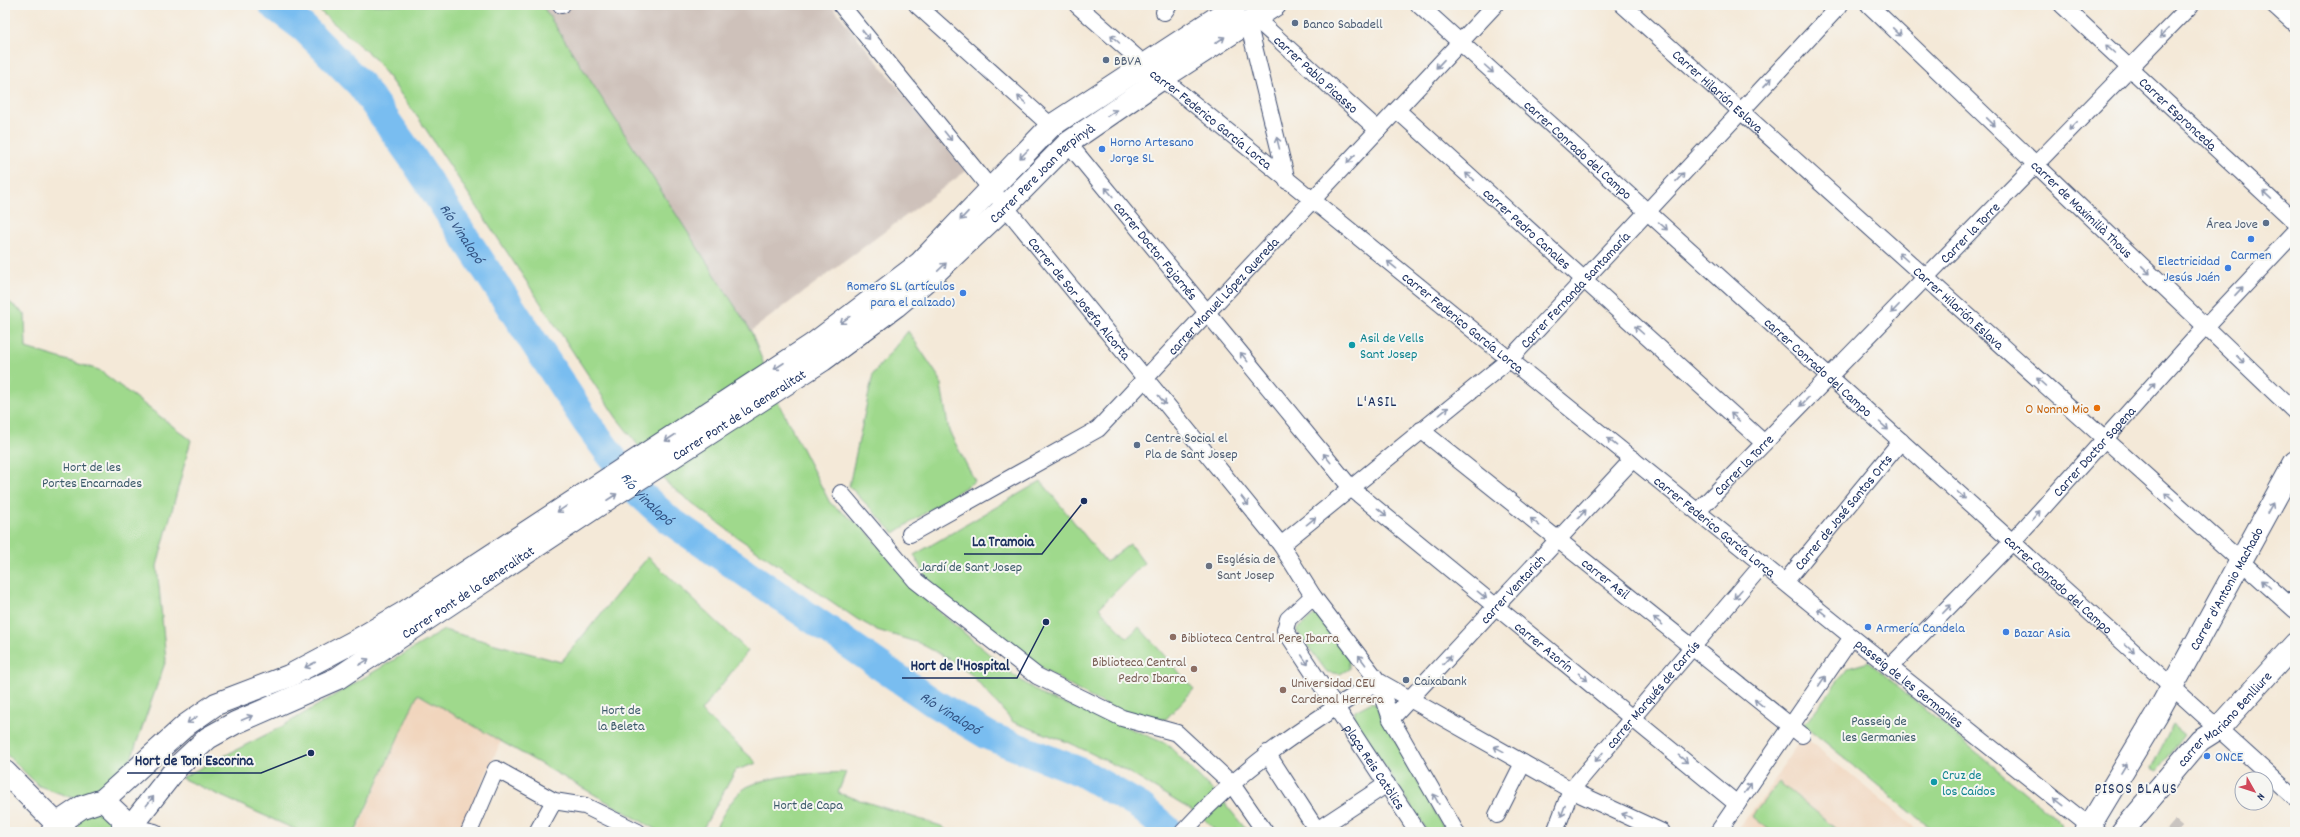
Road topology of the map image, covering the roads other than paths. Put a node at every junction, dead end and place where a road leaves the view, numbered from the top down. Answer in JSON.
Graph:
{"nodes":[{"id":1,"x":917,"y":5,"type":"edge"},
{"id":2,"x":1077,"y":5,"type":"edge"},
{"id":3,"x":1275,"y":5,"type":"edge"},
{"id":4,"x":1419,"y":5,"type":"edge"},
{"id":5,"x":1495,"y":5,"type":"edge"},
{"id":6,"x":1623,"y":5,"type":"edge"},
{"id":7,"x":1840,"y":5,"type":"edge"},
{"id":8,"x":1869,"y":5,"type":"edge"},
{"id":9,"x":2062,"y":5,"type":"edge"},
{"id":10,"x":2191,"y":5,"type":"edge"},
{"id":11,"x":2274,"y":5,"type":"edge"},
{"id":12,"x":850,"y":8,"type":"edge"},
{"id":13,"x":1246,"y":15,"type":"edge"},
{"id":14,"x":2295,"y":24,"type":"edge"},
{"id":15,"x":1460,"y":42,"type":"junction"},
{"id":16,"x":1144,"y":65,"type":"junction"},
{"id":17,"x":2130,"y":67,"type":"junction"},
{"id":18,"x":1161,"y":79,"type":"junction"},
{"id":19,"x":1397,"y":110,"type":"junction"},
{"id":20,"x":1741,"y":112,"type":"junction"},
{"id":21,"x":1051,"y":126,"type":"junction"},
{"id":22,"x":1378,"y":130,"type":"junction"},
{"id":23,"x":1068,"y":143,"type":"junction"},
{"id":24,"x":2036,"y":164,"type":"junction"},
{"id":25,"x":1287,"y":181,"type":"junction"},
{"id":26,"x":990,"y":188,"type":"junction"},
{"id":27,"x":1312,"y":201,"type":"junction"},
{"id":28,"x":1005,"y":207,"type":"junction"},
{"id":29,"x":1647,"y":212,"type":"junction"},
{"id":30,"x":2295,"y":222,"type":"edge"},
{"id":31,"x":2295,"y":232,"type":"edge"},
{"id":32,"x":1926,"y":278,"type":"junction"},
{"id":33,"x":1584,"y":280,"type":"junction"},
{"id":34,"x":1208,"y":312,"type":"junction"},
{"id":35,"x":2206,"y":327,"type":"junction"},
{"id":36,"x":817,"y":353,"type":"junction"},
{"id":37,"x":1510,"y":359,"type":"junction"},
{"id":38,"x":1829,"y":376,"type":"junction"},
{"id":39,"x":1145,"y":379,"type":"junction"},
{"id":40,"x":2295,"y":412,"type":"edge"},
{"id":41,"x":1421,"y":430,"type":"junction"},
{"id":42,"x":2104,"y":440,"type":"junction"},
{"id":43,"x":1901,"y":441,"type":"junction"},
{"id":44,"x":1764,"y":444,"type":"junction"},
{"id":45,"x":1633,"y":459,"type":"junction"},
{"id":46,"x":2295,"y":462,"type":"edge"},
{"id":47,"x":1351,"y":488,"type":"junction"},
{"id":48,"x":841,"y":493,"type":"dead end"},
{"id":49,"x":1698,"y":511,"type":"junction"},
{"id":50,"x":910,"y":534,"type":"dead end"},
{"id":51,"x":1558,"y":540,"type":"junction"},
{"id":52,"x":2013,"y":541,"type":"junction"},
{"id":53,"x":1281,"y":545,"type":"junction"},
{"id":54,"x":2241,"y":561,"type":"junction"},
{"id":55,"x":1763,"y":564,"type":"junction"},
{"id":56,"x":1785,"y":582,"type":"junction"},
{"id":57,"x":1313,"y":596,"type":"junction"},
{"id":58,"x":446,"y":597,"type":"junction"},
{"id":59,"x":1496,"y":606,"type":"junction"},
{"id":60,"x":2295,"y":610,"type":"edge"},
{"id":61,"x":1852,"y":637,"type":"junction"},
{"id":62,"x":2295,"y":644,"type":"edge"},
{"id":63,"x":1692,"y":648,"type":"junction"},
{"id":64,"x":1890,"y":668,"type":"junction"},
{"id":65,"x":1378,"y":681,"type":"junction"},
{"id":66,"x":2172,"y":686,"type":"junction"},
{"id":67,"x":1410,"y":699,"type":"junction"},
{"id":68,"x":1336,"y":707,"type":"junction"},
{"id":69,"x":1633,"y":718,"type":"junction"},
{"id":70,"x":1392,"y":719,"type":"junction"},
{"id":71,"x":2219,"y":728,"type":"junction"},
{"id":72,"x":1796,"y":731,"type":"junction"},
{"id":73,"x":1267,"y":754,"type":"junction"},
{"id":74,"x":1523,"y":763,"type":"junction"},
{"id":75,"x":5,"y":772,"type":"edge"},
{"id":76,"x":1231,"y":783,"type":"junction"},
{"id":77,"x":1386,"y":784,"type":"junction"},
{"id":78,"x":1571,"y":790,"type":"junction"},
{"id":79,"x":2295,"y":798,"type":"edge"},
{"id":80,"x":102,"y":800,"type":"junction"},
{"id":81,"x":554,"y":801,"type":"junction"},
{"id":82,"x":1737,"y":804,"type":"junction"},
{"id":83,"x":2138,"y":812,"type":"junction"},
{"id":84,"x":1497,"y":815,"type":"dead end"},
{"id":85,"x":58,"y":829,"type":"edge"},
{"id":86,"x":2091,"y":830,"type":"edge"},
{"id":87,"x":1318,"y":831,"type":"edge"},
{"id":88,"x":125,"y":832,"type":"edge"},
{"id":89,"x":129,"y":832,"type":"edge"},
{"id":90,"x":156,"y":832,"type":"edge"},
{"id":91,"x":469,"y":832,"type":"edge"},
{"id":92,"x":538,"y":832,"type":"edge"},
{"id":93,"x":638,"y":832,"type":"edge"},
{"id":94,"x":1183,"y":832,"type":"edge"},
{"id":95,"x":1265,"y":832,"type":"edge"},
{"id":96,"x":1418,"y":832,"type":"edge"},
{"id":97,"x":1456,"y":832,"type":"edge"},
{"id":98,"x":1554,"y":832,"type":"edge"},
{"id":99,"x":1662,"y":832,"type":"edge"},
{"id":100,"x":1718,"y":832,"type":"edge"},
{"id":101,"x":2112,"y":832,"type":"edge"},
{"id":102,"x":2122,"y":832,"type":"edge"}],
"edges":[{"from":21,"to":1,"type":"street","one_way":true},
{"from":16,"to":2,"type":"street","name":"carrer Federico García Lorca","one_way":true},
{"from":3,"to":13,"type":"main road","name":"Carrer Pere Joan Perpinyà"},
{"from":4,"to":15,"type":"street","name":"carrer Conrado del Campo"},
{"from":5,"to":15,"type":"street","name":"carrer Manuel López Quereda"},
{"from":6,"to":20,"type":"street","name":"Carrer Hilarión Eslava"},
{"from":20,"to":7,"type":"street","name":"Carrer Fernanda Santamaría","one_way":true},
{"from":8,"to":24,"type":"street","name":"carrer de Maximilià Thous","one_way":true},
{"from":17,"to":9,"type":"street","name":"Carrer Espronceda","one_way":true},
{"from":10,"to":17,"type":"street","name":"Carrer la Torre","one_way":true},
{"from":11,"to":14,"type":"street"},
{"from":12,"to":26,"type":"street","name":"Carrer de Sor Josefa Alcorta","one_way":true},
{"from":13,"to":16,"type":"main road","name":"Carrer Pere Joan Perpinyà"},
{"from":18,"to":13,"type":"main road","name":"Carrer Pere Joan Perpinyà","one_way":true},
{"from":13,"to":22,"type":"street","name":"carrer Pablo Picasso"},
{"from":25,"to":13,"type":"street","one_way":true},
{"from":15,"to":19,"type":"street","name":"carrer Manuel López Quereda","one_way":true},
{"from":15,"to":29,"type":"street","name":"carrer Conrado del Campo","one_way":true},
{"from":16,"to":18,"type":"street","name":"carrer Federico García Lorca"},
{"from":16,"to":21,"type":"main road","name":"Carrer Pere Joan Perpinyà"},
{"from":17,"to":24,"type":"street","name":"Carrer la Torre","one_way":true},
{"from":30,"to":17,"type":"street","name":"Carrer Espronceda","one_way":true},
{"from":23,"to":18,"type":"main road","name":"Carrer Pere Joan Perpinyà","one_way":true},
{"from":18,"to":25,"type":"street","name":"carrer Federico García Lorca"},
{"from":19,"to":22,"type":"street","name":"carrer Manuel López Quereda"},
{"from":33,"to":19,"type":"street","name":"carrer Pedro Canales","one_way":true},
{"from":29,"to":20,"type":"street","name":"Carrer Fernanda Santamaría","one_way":true},
{"from":32,"to":20,"type":"street","name":"Carrer Hilarión Eslava","one_way":true},
{"from":21,"to":26,"type":"main road","name":"Carrer Pere Joan Perpinyà","one_way":true},
{"from":22,"to":27,"type":"street","name":"carrer Manuel López Quereda","one_way":true},
{"from":23,"to":28,"type":"main road","name":"Carrer Pere Joan Perpinyà"},
{"from":34,"to":23,"type":"street","name":"carrer Doctor Fajarnés","one_way":true},
{"from":24,"to":32,"type":"street","name":"Carrer la Torre"},
{"from":24,"to":35,"type":"street","name":"carrer de Maximilià Thous","one_way":true},
{"from":25,"to":27,"type":"street","name":"carrer Federico García Lorca"},
{"from":26,"to":28,"type":"street","name":"Carrer de Sor Josefa Alcorta"},
{"from":26,"to":36,"type":"main road","name":"Carrer Pere Joan Perpinyà","one_way":true},
{"from":27,"to":34,"type":"street","name":"carrer Manuel López Quereda"},
{"from":37,"to":27,"type":"street","name":"carrer Federico García Lorca","one_way":true},
{"from":36,"to":28,"type":"main road","name":"Carrer Pere Joan Perpinyà","one_way":true},
{"from":28,"to":39,"type":"street","name":"Carrer de Sor Josefa Alcorta"},
{"from":29,"to":33,"type":"street","name":"Carrer Fernanda Santamaría"},
{"from":29,"to":38,"type":"street","name":"carrer Conrado del Campo","one_way":true},
{"from":35,"to":31,"type":"street","name":"Carrer Doctor Sapena","one_way":true},
{"from":32,"to":38,"type":"street","name":"Carrer la Torre","one_way":true},
{"from":42,"to":32,"type":"street","name":"Carrer Hilarión Eslava","one_way":true},
{"from":33,"to":37,"type":"street","name":"Carrer Fernanda Santamaría"},
{"from":44,"to":33,"type":"street","name":"carrer Pedro Canales","one_way":true},
{"from":34,"to":39,"type":"street","name":"carrer Manuel López Quereda"},
{"from":47,"to":34,"type":"street","name":"carrer Doctor Fajarnés","one_way":true},
{"from":35,"to":40,"type":"street","name":"carrer de Maximilià Thous","one_way":true},
{"from":42,"to":35,"type":"street","name":"Carrer Doctor Sapena","one_way":true},
{"from":36,"to":58,"type":"main road","name":"Carrer Pont de la Generalitat"},
{"from":41,"to":37,"type":"street","name":"Carrer Fernanda Santamaría","one_way":true},
{"from":45,"to":37,"type":"street","name":"carrer Federico García Lorca","one_way":true},
{"from":38,"to":43,"type":"street","name":"carrer Conrado del Campo","one_way":true},
{"from":38,"to":44,"type":"street","name":"Carrer la Torre","one_way":true},
{"from":39,"to":50,"type":"street","name":"carrer Manuel López Quereda"},
{"from":39,"to":53,"type":"street","name":"Carrer de Sor Josefa Alcorta","one_way":true},
{"from":41,"to":47,"type":"street","name":"Carrer Fernanda Santamaría"},
{"from":51,"to":41,"type":"street","name":"carrer Asil","one_way":true},
{"from":52,"to":42,"type":"street","name":"Carrer Doctor Sapena","one_way":true},
{"from":54,"to":42,"type":"street","name":"Carrer Hilarión Eslava","one_way":true},
{"from":43,"to":52,"type":"street","name":"carrer Conrado del Campo","one_way":true},
{"from":43,"to":56,"type":"street","name":"Carrer de José Santos Orts"},
{"from":44,"to":49,"type":"street","name":"Carrer la Torre"},
{"from":45,"to":49,"type":"street","name":"carrer Federico García Lorca"},
{"from":51,"to":45,"type":"street","name":"carrer Ventarich","one_way":true},
{"from":54,"to":46,"type":"main road","name":"Carrer d'Antonio Machado","one_way":true},
{"from":53,"to":47,"type":"street","name":"Carrer Fernanda Santamaría","one_way":true},
{"from":47,"to":59,"type":"street","name":"carrer Azorín","one_way":true},
{"from":48,"to":76,"type":"street"},
{"from":49,"to":55,"type":"street","name":"carrer Federico García Lorca"},
{"from":51,"to":59,"type":"street","name":"carrer Ventarich"},
{"from":63,"to":51,"type":"street","name":"carrer Asil","one_way":true},
{"from":64,"to":52,"type":"street","name":"Carrer Doctor Sapena","one_way":true},
{"from":52,"to":66,"type":"street","name":"carrer Conrado del Campo","one_way":true},
{"from":53,"to":57,"type":"street","name":"Carrer de Sor Josefa Alcorta"},
{"from":60,"to":54,"type":"street","name":"Carrer Hilarión Eslava","one_way":true},
{"from":54,"to":66,"type":"main road","name":"Carrer d'Antonio Machado"},
{"from":55,"to":56,"type":"street","name":"carrer Federico García Lorca"},
{"from":55,"to":63,"type":"street","name":"carrer Marqués de Carrús","one_way":true},
{"from":61,"to":56,"type":"street","name":"carrer Federico García Lorca","one_way":true},
{"from":65,"to":57,"type":"street","one_way":true},
{"from":57,"to":68,"type":"street","name":"plaça Reis Catòlics","one_way":true},
{"from":58,"to":80,"type":"main road","name":"Carrer Pont de la Generalitat","one_way":true},
{"from":88,"to":58,"type":"main road","name":"Carrer Pont de la Generalitat","one_way":true},
{"from":67,"to":59,"type":"street","name":"carrer Ventarich","one_way":true},
{"from":59,"to":69,"type":"street","name":"carrer Azorín","one_way":true},
{"from":61,"to":64,"type":"street","name":"passeig de les Germanies"},
{"from":72,"to":61,"type":"street","name":"passeig de les Germanies","one_way":true},
{"from":62,"to":71,"type":"main road","name":"carrer Mariano Benlliure"},
{"from":63,"to":69,"type":"street","name":"carrer Marqués de Carrús"},
{"from":72,"to":63,"type":"street","name":"carrer Asil","one_way":true},
{"from":86,"to":64,"type":"street","name":"passeig de les Germanies","one_way":true},
{"from":65,"to":67,"type":"street"},
{"from":65,"to":68,"type":"street"},
{"from":65,"to":70,"type":"street"},
{"from":66,"to":71,"type":"street","name":"carrer Conrado del Campo"},
{"from":86,"to":66,"type":"main road","name":"Carrer d'Antonio Machado","one_way":true},
{"from":67,"to":70,"type":"street","name":"carrer Ventarich"},
{"from":74,"to":67,"type":"street","one_way":true},
{"from":68,"to":73,"type":"street"},
{"from":68,"to":77,"type":"street","name":"plaça Reis Catòlics"},
{"from":69,"to":78,"type":"street","name":"carrer Marqués de Carrús","one_way":true},
{"from":69,"to":82,"type":"street","name":"carrer Azorín","one_way":true},
{"from":97,"to":70,"type":"street","one_way":true},
{"from":71,"to":79,"type":"street","name":"carrer Conrado del Campo"},
{"from":71,"to":83,"type":"main road","name":"carrer Mariano Benlliure"},
{"from":82,"to":72,"type":"street","name":"passeig de les Germanies","one_way":true},
{"from":73,"to":76,"type":"street"},
{"from":73,"to":87,"type":"street"},
{"from":74,"to":78,"type":"street"},
{"from":74,"to":84,"type":"street"},
{"from":75,"to":85,"type":"main road"},
{"from":76,"to":94,"type":"street"},
{"from":76,"to":95,"type":"street"},
{"from":77,"to":87,"type":"street"},
{"from":77,"to":96,"type":"street","name":"plaça Reis Catòlics"},
{"from":78,"to":98,"type":"street","name":"carrer Marqués de Carrús","one_way":true},
{"from":99,"to":78,"type":"street","one_way":true},
{"from":80,"to":85,"type":"main road","name":"Carrer Pont de la Generalitat"},
{"from":80,"to":88,"type":"main road","name":"Carrer Pont de la Generalitat"},
{"from":81,"to":91,"type":"street"},
{"from":81,"to":92,"type":"street"},
{"from":81,"to":93,"type":"street"},
{"from":82,"to":100,"type":"street","name":"passeig de les Germanies"},
{"from":83,"to":101,"type":"street"},
{"from":83,"to":102,"type":"main road","name":"carrer Mariano Benlliure"},
{"from":89,"to":90,"type":"street"}]}
